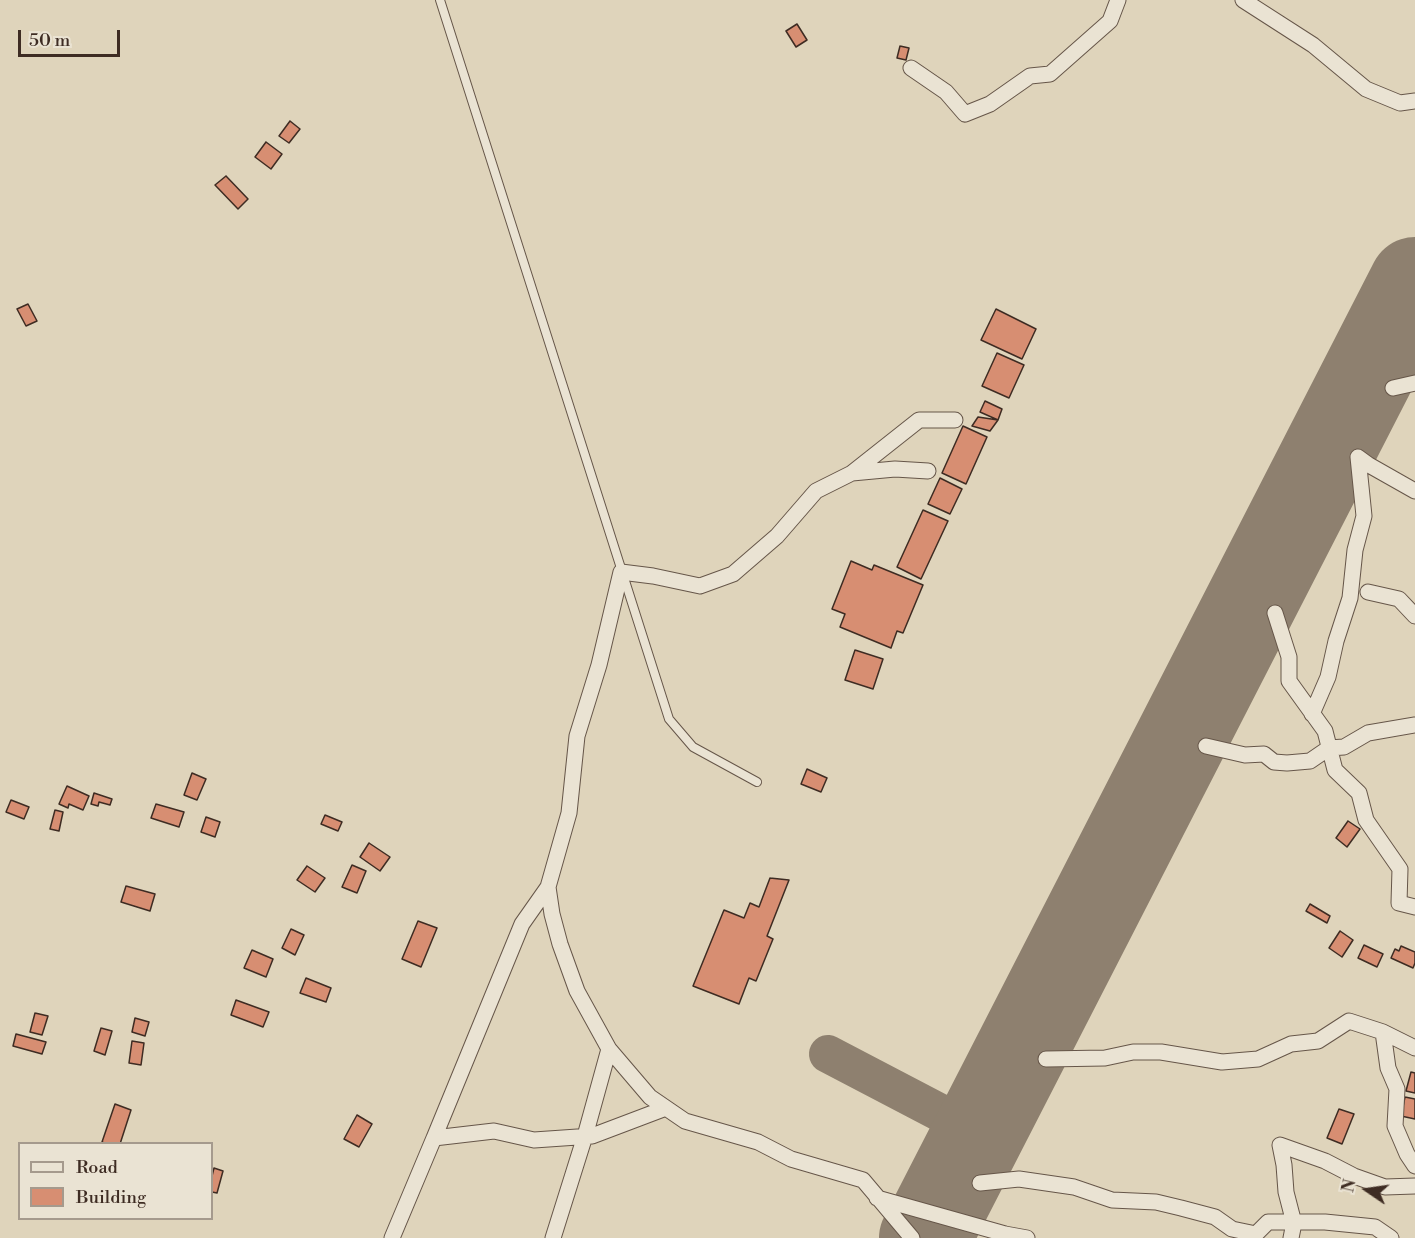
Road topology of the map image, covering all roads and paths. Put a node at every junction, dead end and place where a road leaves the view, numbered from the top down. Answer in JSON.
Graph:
{"nodes":[{"id":1,"x":440,"y":0,"type":"edge"},
{"id":2,"x":1118,"y":0,"type":"edge"},
{"id":3,"x":1244,"y":0,"type":"edge"},
{"id":4,"x":911,"y":68,"type":"dead end"},
{"id":5,"x":1415,"y":101,"type":"edge"},
{"id":6,"x":1415,"y":383,"type":"edge"},
{"id":7,"x":1393,"y":388,"type":"dead end"},
{"id":8,"x":956,"y":420,"type":"dead end"},
{"id":9,"x":928,"y":471,"type":"dead end"},
{"id":10,"x":852,"y":473,"type":"junction"},
{"id":11,"x":1415,"y":490,"type":"edge"},
{"id":12,"x":621,"y":572,"type":"junction"},
{"id":13,"x":1368,"y":592,"type":"dead end"},
{"id":14,"x":1275,"y":614,"type":"dead end"},
{"id":15,"x":1415,"y":616,"type":"edge"},
{"id":16,"x":1312,"y":714,"type":"junction"},
{"id":17,"x":1415,"y":725,"type":"edge"},
{"id":18,"x":1206,"y":746,"type":"dead end"},
{"id":19,"x":1329,"y":748,"type":"junction"},
{"id":20,"x":757,"y":782,"type":"dead end"},
{"id":21,"x":548,"y":886,"type":"junction"},
{"id":22,"x":1415,"y":907,"type":"edge"},
{"id":23,"x":1383,"y":1032,"type":"junction"},
{"id":24,"x":1415,"y":1048,"type":"edge"},
{"id":25,"x":609,"y":1049,"type":"junction"},
{"id":26,"x":1046,"y":1059,"type":"dead end"},
{"id":27,"x":666,"y":1108,"type":"junction"},
{"id":28,"x":585,"y":1136,"type":"junction"},
{"id":29,"x":434,"y":1138,"type":"junction"},
{"id":30,"x":1415,"y":1166,"type":"edge"},
{"id":31,"x":980,"y":1183,"type":"dead end"},
{"id":32,"x":1415,"y":1186,"type":"edge"},
{"id":33,"x":878,"y":1198,"type":"junction"},
{"id":34,"x":1292,"y":1230,"type":"edge"},
{"id":35,"x":392,"y":1238,"type":"edge"},
{"id":36,"x":553,"y":1238,"type":"edge"},
{"id":37,"x":912,"y":1238,"type":"edge"},
{"id":38,"x":1028,"y":1238,"type":"edge"},
{"id":39,"x":1390,"y":1238,"type":"edge"}],
"edges":[{"from":1,"to":12,"type":"lane"},
{"from":2,"to":4,"type":"street"},
{"from":3,"to":5,"type":"street"},
{"from":6,"to":7,"type":"street"},
{"from":8,"to":10,"type":"street"},
{"from":9,"to":10,"type":"street"},
{"from":10,"to":12,"type":"street"},
{"from":11,"to":16,"type":"street"},
{"from":12,"to":20,"type":"lane"},
{"from":12,"to":21,"type":"street"},
{"from":13,"to":15,"type":"street"},
{"from":14,"to":16,"type":"street"},
{"from":16,"to":19,"type":"street"},
{"from":17,"to":19,"type":"street"},
{"from":18,"to":19,"type":"street"},
{"from":19,"to":22,"type":"street"},
{"from":21,"to":25,"type":"street"},
{"from":21,"to":29,"type":"street"},
{"from":23,"to":24,"type":"street"},
{"from":23,"to":26,"type":"street"},
{"from":23,"to":30,"type":"street"},
{"from":25,"to":27,"type":"street"},
{"from":25,"to":28,"type":"street"},
{"from":27,"to":28,"type":"street"},
{"from":27,"to":33,"type":"street"},
{"from":28,"to":29,"type":"street"},
{"from":28,"to":36,"type":"street"},
{"from":29,"to":35,"type":"street"},
{"from":31,"to":34,"type":"street"},
{"from":32,"to":34,"type":"street"},
{"from":33,"to":37,"type":"street"},
{"from":33,"to":38,"type":"street"},
{"from":34,"to":39,"type":"street"}]}
